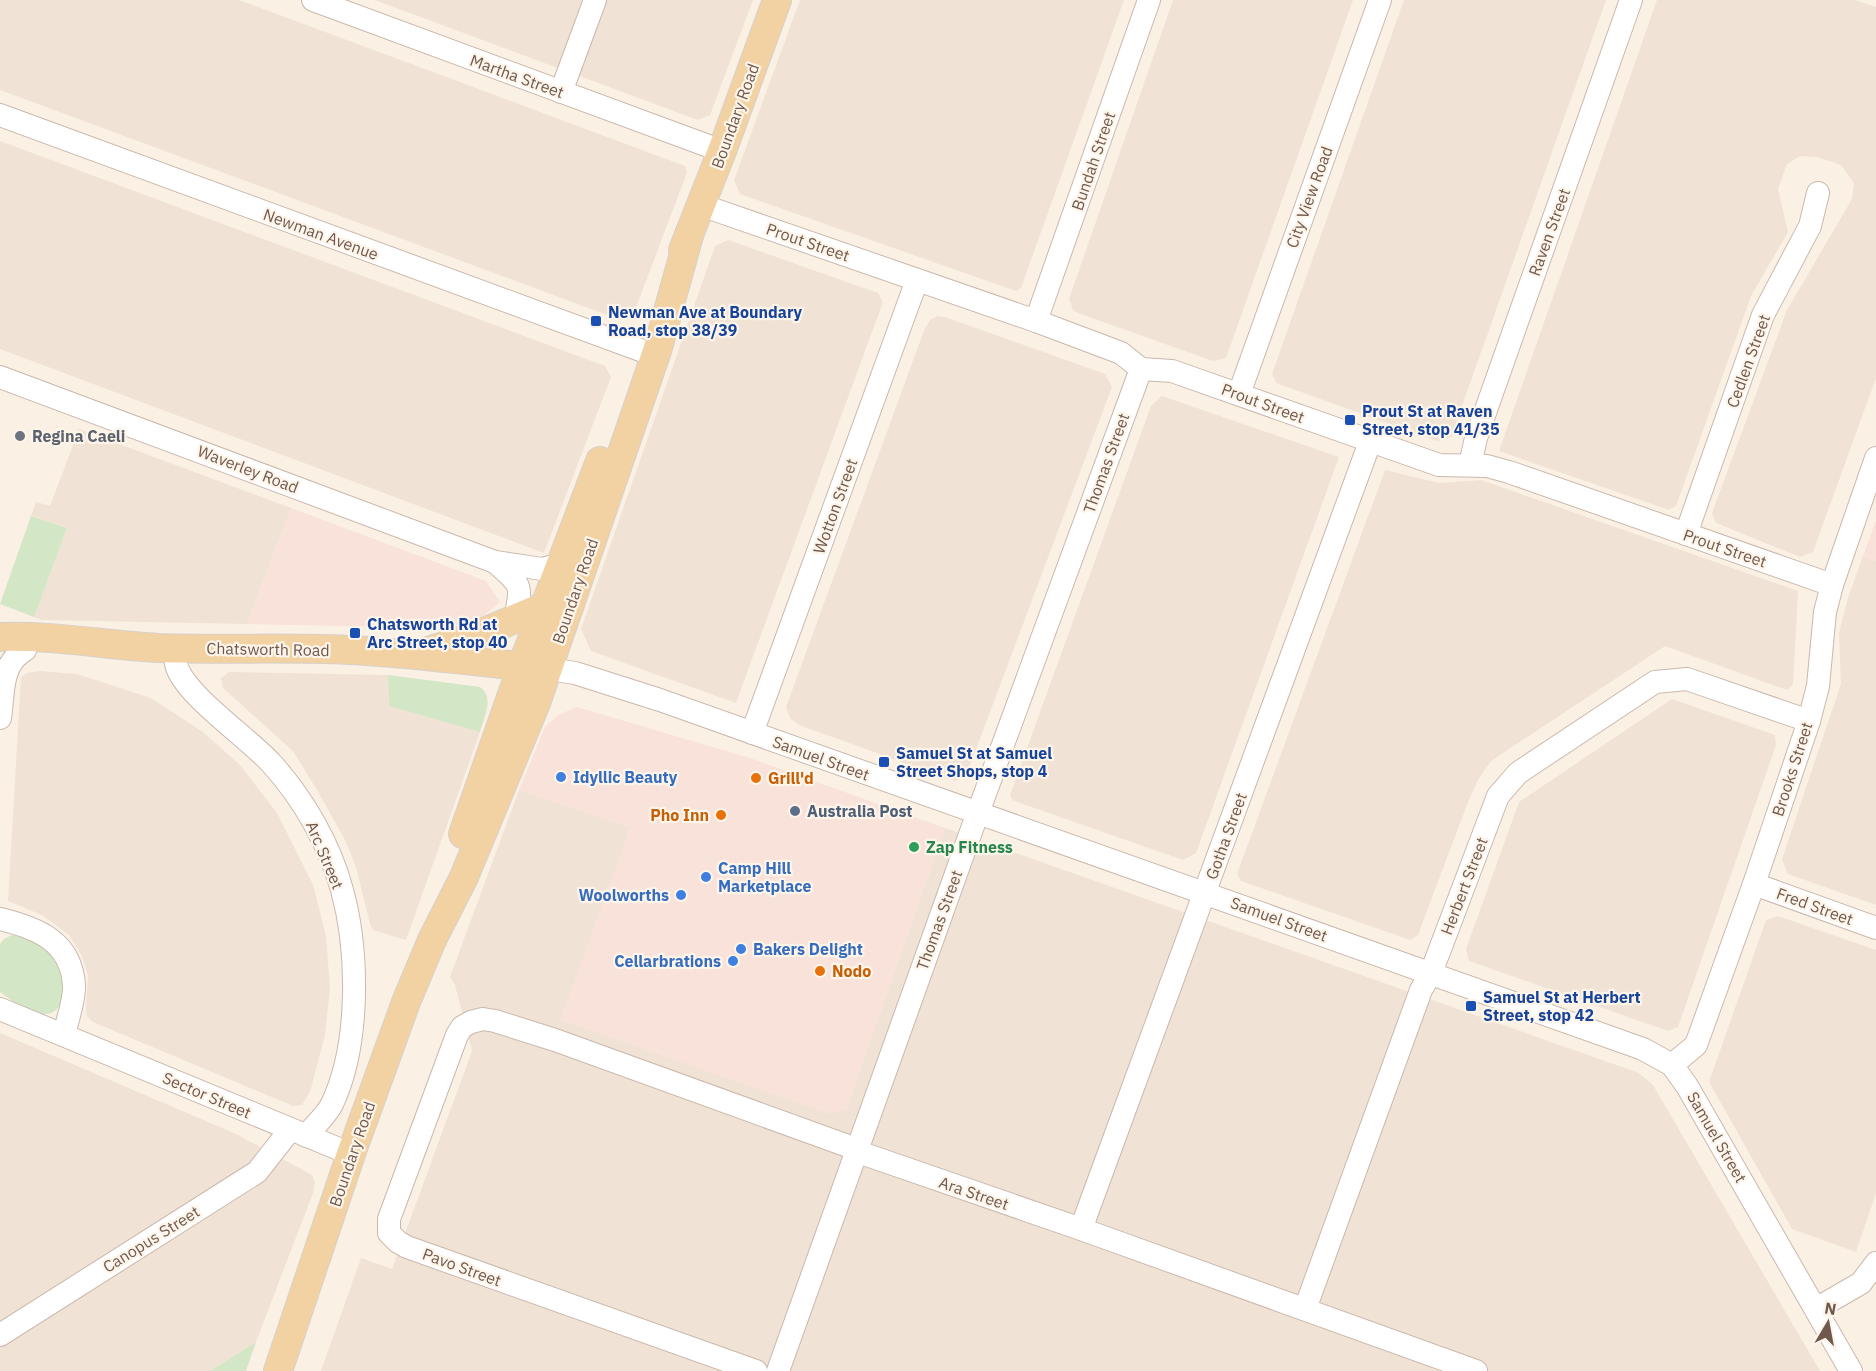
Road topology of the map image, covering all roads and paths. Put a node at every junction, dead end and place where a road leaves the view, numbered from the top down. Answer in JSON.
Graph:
{"nodes":[{"id":1,"x":313,"y":0,"type":"edge"},
{"id":2,"x":595,"y":0,"type":"edge"},
{"id":3,"x":777,"y":0,"type":"edge"},
{"id":4,"x":1149,"y":0,"type":"edge"},
{"id":5,"x":1380,"y":0,"type":"edge"},
{"id":6,"x":1631,"y":0,"type":"edge"},
{"id":7,"x":336,"y":4,"type":"edge"},
{"id":8,"x":561,"y":92,"type":"junction"},
{"id":9,"x":0,"y":115,"type":"edge"},
{"id":10,"x":722,"y":151,"type":"junction"},
{"id":11,"x":1818,"y":193,"type":"dead end"},
{"id":12,"x":701,"y":206,"type":"junction"},
{"id":13,"x":690,"y":232,"type":"junction"},
{"id":14,"x":917,"y":280,"type":"junction"},
{"id":15,"x":1036,"y":321,"type":"junction"},
{"id":16,"x":643,"y":351,"type":"junction"},
{"id":17,"x":1141,"y":369,"type":"junction"},
{"id":18,"x":0,"y":376,"type":"edge"},
{"id":19,"x":1239,"y":394,"type":"junction"},
{"id":20,"x":1370,"y":442,"type":"junction"},
{"id":21,"x":1876,"y":458,"type":"edge"},
{"id":22,"x":1470,"y":465,"type":"junction"},
{"id":23,"x":1871,"y":488,"type":"edge"},
{"id":24,"x":1686,"y":534,"type":"junction"},
{"id":25,"x":495,"y":562,"type":"junction"},
{"id":26,"x":560,"y":564,"type":"junction"},
{"id":27,"x":1832,"y":585,"type":"junction"},
{"id":28,"x":543,"y":607,"type":"junction"},
{"id":29,"x":515,"y":618,"type":"junction"},
{"id":30,"x":0,"y":637,"type":"edge"},
{"id":31,"x":117,"y":646,"type":"junction"},
{"id":32,"x":174,"y":648,"type":"junction"},
{"id":33,"x":13,"y":650,"type":"edge"},
{"id":34,"x":418,"y":654,"type":"junction"},
{"id":35,"x":535,"y":667,"type":"junction"},
{"id":36,"x":0,"y":718,"type":"edge"},
{"id":37,"x":1809,"y":721,"type":"junction"},
{"id":38,"x":752,"y":733,"type":"junction"},
{"id":39,"x":977,"y":813,"type":"junction"},
{"id":40,"x":1754,"y":884,"type":"junction"},
{"id":41,"x":1205,"y":893,"type":"junction"},
{"id":42,"x":0,"y":919,"type":"edge"},
{"id":43,"x":1876,"y":928,"type":"edge"},
{"id":44,"x":1431,"y":973,"type":"junction"},
{"id":45,"x":0,"y":1009,"type":"edge"},
{"id":46,"x":471,"y":1022,"type":"joint"},
{"id":47,"x":64,"y":1035,"type":"junction"},
{"id":48,"x":1672,"y":1065,"type":"junction"},
{"id":49,"x":298,"y":1133,"type":"junction"},
{"id":50,"x":856,"y":1150,"type":"junction"},
{"id":51,"x":351,"y":1154,"type":"junction"},
{"id":52,"x":1081,"y":1229,"type":"junction"},
{"id":53,"x":1876,"y":1263,"type":"edge"},
{"id":54,"x":1305,"y":1309,"type":"junction"},
{"id":55,"x":1816,"y":1309,"type":"junction"},
{"id":56,"x":0,"y":1335,"type":"edge"},
{"id":57,"x":278,"y":1371,"type":"edge"},
{"id":58,"x":756,"y":1371,"type":"edge"},
{"id":59,"x":778,"y":1371,"type":"edge"},
{"id":60,"x":1476,"y":1371,"type":"edge"},
{"id":61,"x":1851,"y":1371,"type":"edge"}],
"edges":[{"from":1,"to":7,"type":"street","name":"Martha Street"},
{"from":2,"to":8,"type":"street"},
{"from":3,"to":10,"type":"main road","name":"Boundary Road"},
{"from":4,"to":15,"type":"street","name":"Bundah Street"},
{"from":5,"to":19,"type":"street","name":"City View Road"},
{"from":6,"to":22,"type":"street","name":"Raven Street"},
{"from":7,"to":8,"type":"street","name":"Martha Street"},
{"from":8,"to":10,"type":"street","name":"Martha Street"},
{"from":9,"to":16,"type":"street","name":"Newman Avenue"},
{"from":10,"to":12,"type":"main road","name":"Boundary Road"},
{"from":11,"to":24,"type":"street","name":"Cedlen Street"},
{"from":12,"to":13,"type":"main road","name":"Boundary Road"},
{"from":12,"to":14,"type":"street","name":"Prout Street"},
{"from":13,"to":16,"type":"main road","name":"Boundary Road"},
{"from":13,"to":35,"type":"main road","name":"Boundary Road"},
{"from":14,"to":15,"type":"street","name":"Prout Street"},
{"from":14,"to":38,"type":"street","name":"Wotton Street"},
{"from":15,"to":17,"type":"street","name":"Prout Street"},
{"from":16,"to":26,"type":"main road","name":"Boundary Road"},
{"from":17,"to":19,"type":"street","name":"Prout Street"},
{"from":17,"to":39,"type":"street","name":"Thomas Street"},
{"from":18,"to":25,"type":"street","name":"Waverley Road"},
{"from":19,"to":20,"type":"street","name":"Prout Street"},
{"from":20,"to":22,"type":"street","name":"Prout Street"},
{"from":20,"to":41,"type":"street","name":"Gotha Street"},
{"from":21,"to":23,"type":"street","name":"Brooks Street"},
{"from":22,"to":24,"type":"street","name":"Prout Street"},
{"from":23,"to":27,"type":"street","name":"Brooks Street"},
{"from":24,"to":27,"type":"street","name":"Prout Street"},
{"from":25,"to":26,"type":"street","name":"Waverley Road"},
{"from":25,"to":29,"type":"street","name":"Waverley Road"},
{"from":26,"to":28,"type":"main road","name":"Boundary Road"},
{"from":27,"to":37,"type":"street","name":"Brooks Street"},
{"from":28,"to":29,"type":"main road","name":"Chatsworth Road"},
{"from":28,"to":35,"type":"main road","name":"Boundary Road"},
{"from":29,"to":34,"type":"main road","name":"Chatsworth Road"},
{"from":30,"to":31,"type":"main road","name":"Chatsworth Road"},
{"from":31,"to":32,"type":"main road","name":"Chatsworth Road"},
{"from":31,"to":33,"type":"main road","name":"Chatsworth Road"},
{"from":32,"to":34,"type":"main road","name":"Chatsworth Road"},
{"from":32,"to":49,"type":"street","name":"Arc Street"},
{"from":33,"to":36,"type":"street"},
{"from":34,"to":35,"type":"main road","name":"Chatsworth Road"},
{"from":35,"to":38,"type":"street","name":"Samuel Street"},
{"from":35,"to":51,"type":"main road","name":"Boundary Road"},
{"from":37,"to":40,"type":"street","name":"Brooks Street"},
{"from":37,"to":44,"type":"street","name":"Herbert Street"},
{"from":38,"to":39,"type":"street","name":"Samuel Street"},
{"from":39,"to":41,"type":"street","name":"Samuel Street"},
{"from":39,"to":50,"type":"street","name":"Thomas Street"},
{"from":40,"to":43,"type":"street","name":"Fred Street"},
{"from":40,"to":48,"type":"street","name":"Brooks Street"},
{"from":41,"to":44,"type":"street","name":"Samuel Street"},
{"from":41,"to":52,"type":"street","name":"Gotha Street"},
{"from":42,"to":47,"type":"street"},
{"from":44,"to":48,"type":"street","name":"Samuel Street"},
{"from":44,"to":54,"type":"street","name":"Herbert Street"},
{"from":45,"to":47,"type":"street","name":"Sector Street"},
{"from":46,"to":50,"type":"street","name":"Ara Street"},
{"from":46,"to":58,"type":"street","name":"Pavo Street"},
{"from":47,"to":49,"type":"street","name":"Sector Street"},
{"from":48,"to":55,"type":"street","name":"Samuel Street"},
{"from":49,"to":51,"type":"street","name":"Sector Street"},
{"from":49,"to":56,"type":"street","name":"Canopus Street"},
{"from":50,"to":52,"type":"street","name":"Ara Street"},
{"from":50,"to":59,"type":"street","name":"Thomas Street"},
{"from":51,"to":57,"type":"main road","name":"Boundary Road"},
{"from":52,"to":54,"type":"street","name":"Ara Street"},
{"from":53,"to":55,"type":"street"},
{"from":54,"to":60,"type":"street","name":"Ara Street"},
{"from":55,"to":61,"type":"street","name":"Samuel Street"}]}
